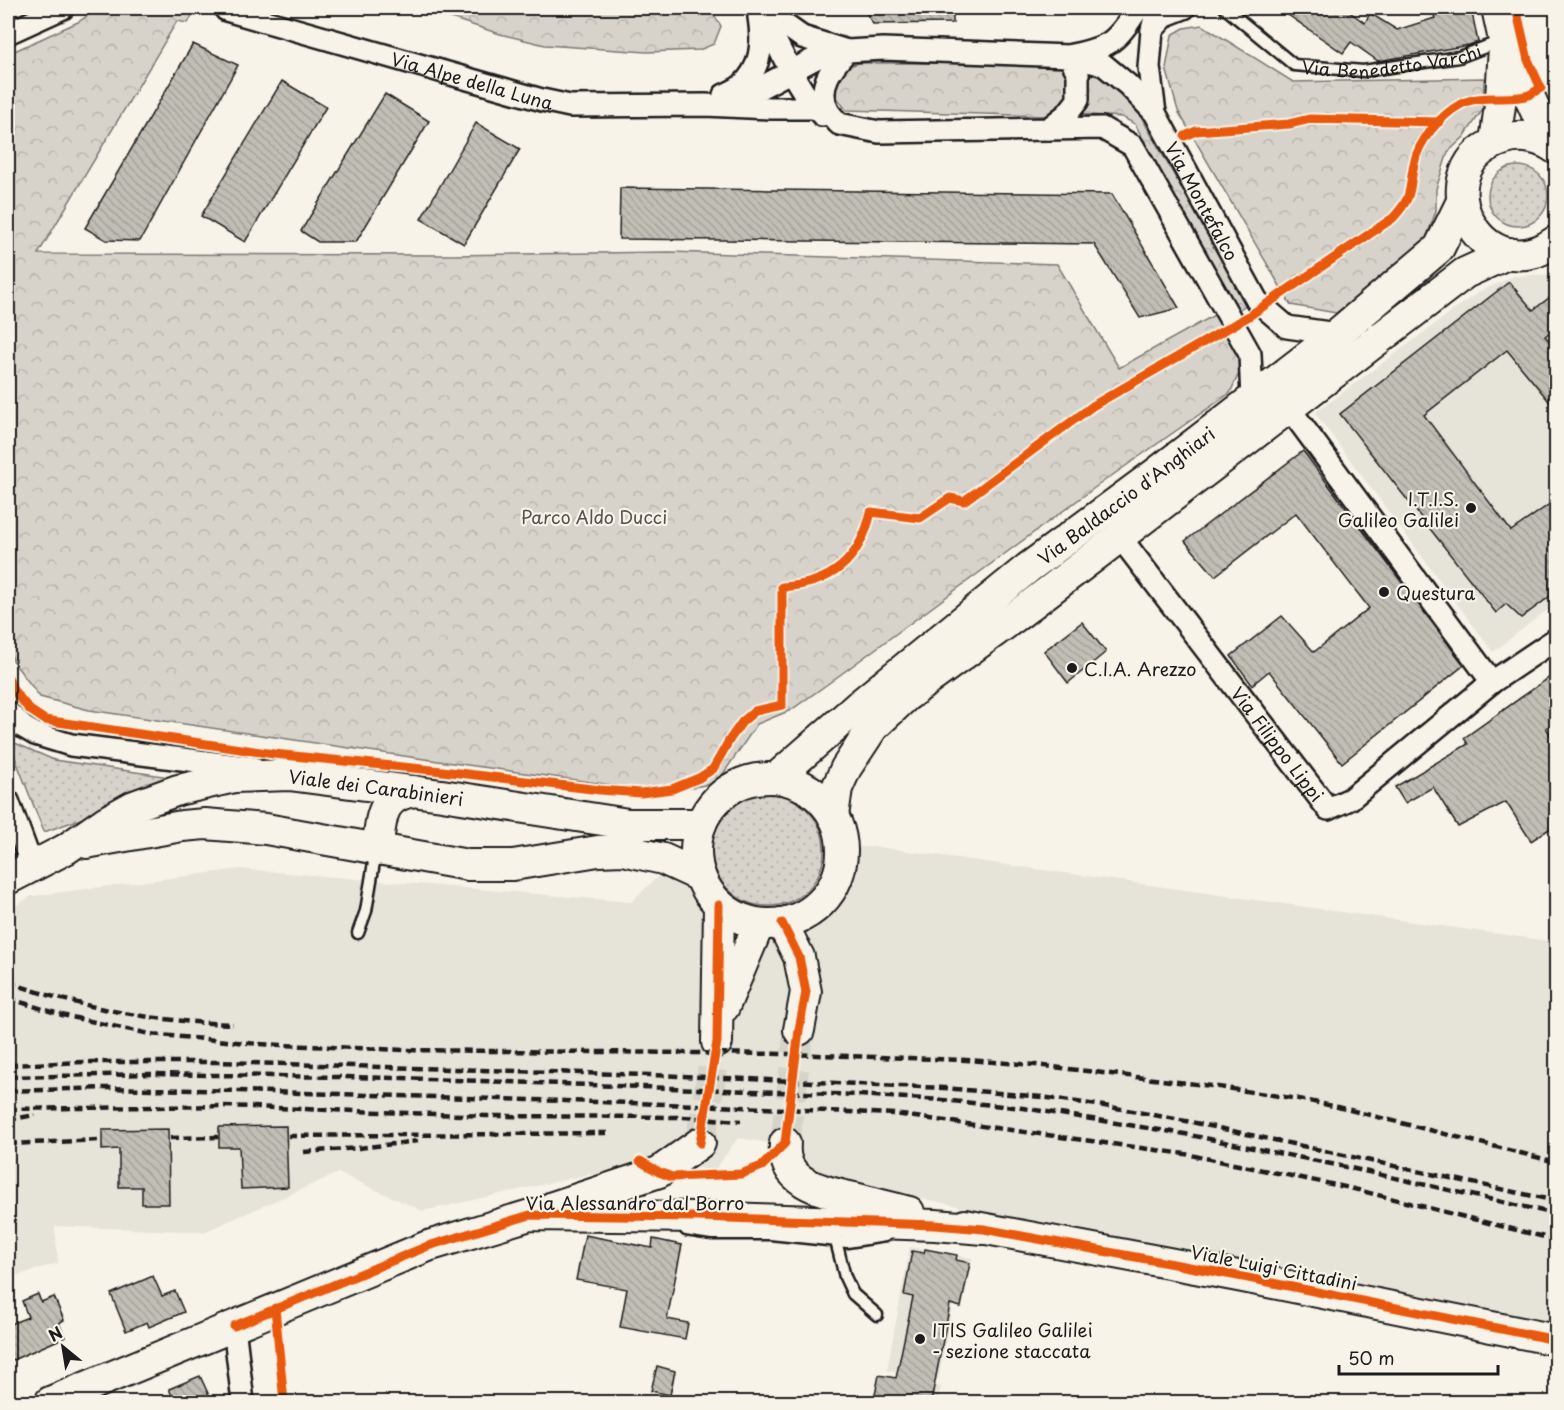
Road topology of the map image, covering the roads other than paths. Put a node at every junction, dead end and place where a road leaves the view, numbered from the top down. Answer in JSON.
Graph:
{"nodes":[{"id":1,"x":63,"y":8,"type":"edge"},
{"id":2,"x":758,"y":8,"type":"edge"},
{"id":3,"x":765,"y":8,"type":"edge"},
{"id":4,"x":1138,"y":8,"type":"edge"},
{"id":5,"x":1157,"y":8,"type":"edge"},
{"id":6,"x":1184,"y":8,"type":"edge"},
{"id":7,"x":1225,"y":8,"type":"edge"},
{"id":8,"x":1497,"y":8,"type":"edge"},
{"id":9,"x":226,"y":10,"type":"dead end"},
{"id":10,"x":1152,"y":30,"type":"junction"},
{"id":11,"x":8,"y":33,"type":"edge"},
{"id":12,"x":1504,"y":40,"type":"junction"},
{"id":13,"x":847,"y":51,"type":"junction"},
{"id":14,"x":1069,"y":56,"type":"junction"},
{"id":15,"x":792,"y":72,"type":"junction"},
{"id":16,"x":705,"y":105,"type":"junction"},
{"id":17,"x":727,"y":106,"type":"junction"},
{"id":18,"x":814,"y":108,"type":"junction"},
{"id":19,"x":1155,"y":113,"type":"junction"},
{"id":20,"x":839,"y":124,"type":"junction"},
{"id":21,"x":1048,"y":129,"type":"junction"},
{"id":22,"x":1495,"y":142,"type":"junction"},
{"id":23,"x":1554,"y":147,"type":"edge"},
{"id":24,"x":1462,"y":201,"type":"junction"},
{"id":25,"x":1557,"y":241,"type":"edge"},
{"id":26,"x":1509,"y":252,"type":"junction"},
{"id":27,"x":1337,"y":334,"type":"junction"},
{"id":28,"x":1252,"y":399,"type":"junction"},
{"id":29,"x":1289,"y":408,"type":"junction"},
{"id":30,"x":1120,"y":537,"type":"junction"},
{"id":31,"x":1555,"y":644,"type":"edge"},
{"id":32,"x":1492,"y":682,"type":"junction"},
{"id":33,"x":8,"y":712,"type":"edge"},
{"id":34,"x":289,"y":775,"type":"junction"},
{"id":35,"x":776,"y":778,"type":"junction"},
{"id":36,"x":414,"y":791,"type":"junction"},
{"id":37,"x":8,"y":801,"type":"edge"},
{"id":38,"x":8,"y":812,"type":"edge"},
{"id":39,"x":833,"y":816,"type":"junction"},
{"id":40,"x":701,"y":824,"type":"junction"},
{"id":41,"x":8,"y":842,"type":"edge"},
{"id":42,"x":66,"y":849,"type":"junction"},
{"id":43,"x":376,"y":850,"type":"junction"},
{"id":44,"x":20,"y":872,"type":"edge"},
{"id":45,"x":700,"y":876,"type":"junction"},
{"id":46,"x":719,"y":905,"type":"junction"},
{"id":47,"x":770,"y":923,"type":"junction"},
{"id":48,"x":358,"y":933,"type":"dead end"},
{"id":49,"x":799,"y":1030,"type":"tunnel mouth"},
{"id":50,"x":700,"y":1143,"type":"dead end"},
{"id":51,"x":785,"y":1146,"type":"tunnel mouth"},
{"id":52,"x":530,"y":1215,"type":"junction"},
{"id":53,"x":935,"y":1225,"type":"junction"},
{"id":54,"x":984,"y":1229,"type":"junction"},
{"id":55,"x":836,"y":1241,"type":"junction"},
{"id":56,"x":877,"y":1315,"type":"dead end"},
{"id":57,"x":234,"y":1326,"type":"junction"},
{"id":58,"x":1557,"y":1340,"type":"edge"},
{"id":59,"x":50,"y":1402,"type":"edge"},
{"id":60,"x":243,"y":1402,"type":"edge"}],
"edges":[{"from":1,"to":11,"type":"street"},
{"from":2,"to":15,"type":"street","name":"Via Montefalco"},
{"from":2,"to":16,"type":"street","name":"Via Montefalco"},
{"from":3,"to":13,"type":"street","name":"Via Montefalco"},
{"from":4,"to":14,"type":"street"},
{"from":5,"to":10,"type":"street"},
{"from":6,"to":10,"type":"street"},
{"from":7,"to":12,"type":"lane","name":"Via Benedetto Varchi"},
{"from":8,"to":12,"type":"main road"},
{"from":9,"to":16,"type":"street","name":"Via Alpe della Luna"},
{"from":10,"to":19,"type":"street"},
{"from":12,"to":22,"type":"main road"},
{"from":12,"to":23,"type":"main road"},
{"from":13,"to":14,"type":"street","name":"Via Montefalco"},
{"from":13,"to":15,"type":"street"},
{"from":13,"to":20,"type":"street"},
{"from":14,"to":19,"type":"street","name":"Via Montefalco"},
{"from":14,"to":21,"type":"street"},
{"from":15,"to":17,"type":"street"},
{"from":15,"to":18,"type":"street","name":"Via Montefalco"},
{"from":16,"to":17,"type":"street","name":"Via Alpe della Luna"},
{"from":17,"to":18,"type":"street","name":"Via Alpe della Luna"},
{"from":18,"to":20,"type":"street","name":"Via Montefalco"},
{"from":19,"to":27,"type":"street","name":"Via Montefalco"},
{"from":20,"to":21,"type":"street","name":"Via Montefalco"},
{"from":21,"to":28,"type":"street","name":"Via Montefalco"},
{"from":22,"to":23,"type":"main road"},
{"from":22,"to":24,"type":"main road"},
{"from":24,"to":26,"type":"main road"},
{"from":24,"to":27,"type":"main road","name":"Via Baldaccio d'Anghiari"},
{"from":25,"to":26,"type":"main road"},
{"from":26,"to":29,"type":"main road","name":"Via Baldaccio d'Anghiari"},
{"from":27,"to":28,"type":"main road","name":"Via Baldaccio d'Anghiari"},
{"from":28,"to":35,"type":"main road","name":"Via Baldaccio d'Anghiari"},
{"from":29,"to":30,"type":"main road","name":"Via Baldaccio d'Anghiari"},
{"from":29,"to":32,"type":"street"},
{"from":30,"to":32,"type":"street","name":"Via Filippo Lippi"},
{"from":30,"to":39,"type":"main road","name":"Via Baldaccio d'Anghiari"},
{"from":31,"to":32,"type":"street","name":"Via Filippo Lippi"},
{"from":33,"to":34,"type":"street"},
{"from":34,"to":36,"type":"main road","name":"Viale dei Carabinieri"},
{"from":34,"to":42,"type":"main road","name":"Viale dei Carabinieri"},
{"from":35,"to":39,"type":"main road"},
{"from":35,"to":40,"type":"main road"},
{"from":36,"to":40,"type":"main road","name":"Viale dei Carabinieri"},
{"from":36,"to":43,"type":"main road"},
{"from":37,"to":44,"type":"street"},
{"from":38,"to":41,"type":"street"},
{"from":39,"to":47,"type":"main road"},
{"from":40,"to":45,"type":"main road"},
{"from":42,"to":43,"type":"main road","name":"Viale dei Carabinieri"},
{"from":42,"to":44,"type":"main road","name":"Viale dei Carabinieri"},
{"from":43,"to":45,"type":"main road","name":"Viale dei Carabinieri"},
{"from":43,"to":48,"type":"lane"},
{"from":45,"to":46,"type":"main road"},
{"from":46,"to":47,"type":"main road"},
{"from":46,"to":47,"type":"main road"},
{"from":47,"to":49,"type":"main road"},
{"from":50,"to":52,"type":"main road"},
{"from":51,"to":54,"type":"main road"},
{"from":52,"to":53,"type":"main road","name":"Via Alessandro dal Borro"},
{"from":52,"to":55,"type":"lane"},
{"from":52,"to":57,"type":"main road","name":"Via Alessandro dal Borro"},
{"from":53,"to":54,"type":"main road","name":"Via Alessandro dal Borro"},
{"from":53,"to":55,"type":"lane"},
{"from":54,"to":58,"type":"main road","name":"Viale Luigi Cittadini"},
{"from":55,"to":56,"type":"lane"},
{"from":57,"to":59,"type":"main road","name":"Via Alessandro dal Borro"},
{"from":57,"to":60,"type":"street"}]}
